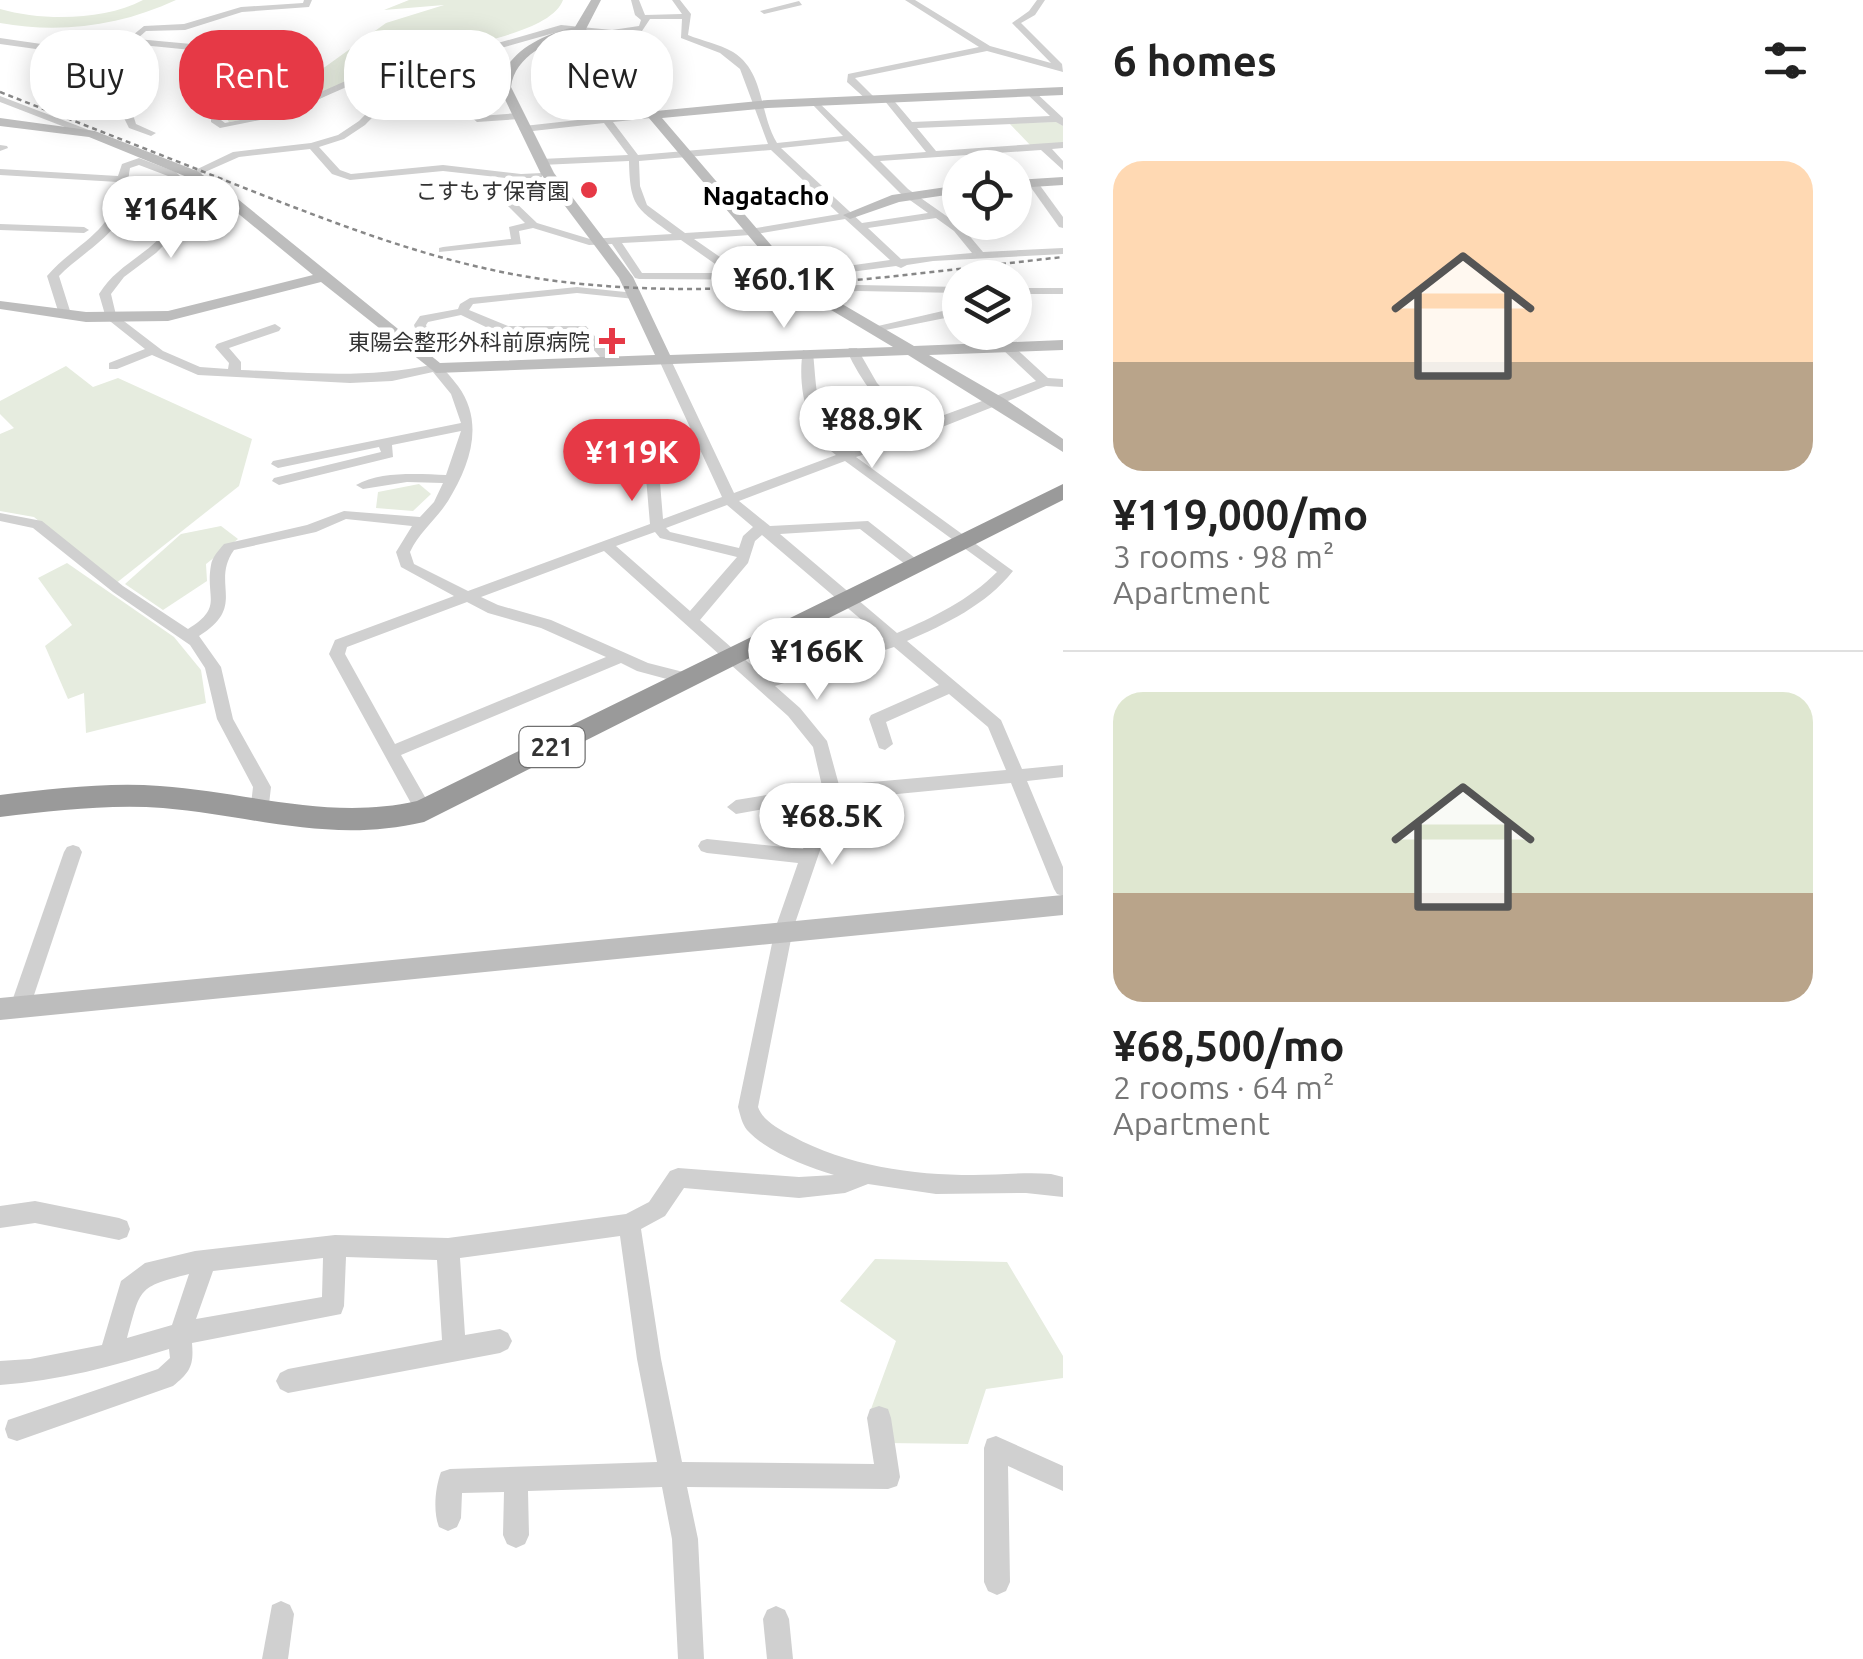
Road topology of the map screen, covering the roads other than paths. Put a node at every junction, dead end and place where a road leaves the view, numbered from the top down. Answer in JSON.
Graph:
{"nodes":[{"id":1,"x":308,"y":0,"type":"edge"},
{"id":2,"x":596,"y":0,"type":"edge"},
{"id":3,"x":635,"y":0,"type":"edge"},
{"id":4,"x":676,"y":0,"type":"edge"},
{"id":5,"x":908,"y":0,"type":"edge"},
{"id":6,"x":1041,"y":0,"type":"edge"},
{"id":7,"x":799,"y":2,"type":"edge"},
{"id":8,"x":764,"y":10,"type":"dead end"},
{"id":9,"x":686,"y":16,"type":"junction"},
{"id":10,"x":645,"y":19,"type":"junction"},
{"id":11,"x":143,"y":30,"type":"edge"},
{"id":12,"x":549,"y":30,"type":"edge"},
{"id":13,"x":580,"y":30,"type":"joint"},
{"id":14,"x":636,"y":30,"type":"edge"},
{"id":15,"x":531,"y":34,"type":"edge"},
{"id":16,"x":0,"y":41,"type":"edge"},
{"id":17,"x":159,"y":44,"type":"edge"},
{"id":18,"x":30,"y":45,"type":"edge"},
{"id":19,"x":987,"y":48,"type":"junction"},
{"id":20,"x":531,"y":51,"type":"edge"},
{"id":21,"x":1061,"y":68,"type":"edge"},
{"id":22,"x":344,"y":90,"type":"edge"},
{"id":23,"x":1063,"y":91,"type":"edge"},
{"id":24,"x":1030,"y":92,"type":"junction"},
{"id":25,"x":887,"y":98,"type":"junction"},
{"id":26,"x":0,"y":99,"type":"edge"},
{"id":27,"x":870,"y":99,"type":"junction"},
{"id":28,"x":814,"y":101,"type":"junction"},
{"id":29,"x":760,"y":104,"type":"junction"},
{"id":30,"x":673,"y":113,"type":"edge"},
{"id":31,"x":131,"y":120,"type":"edge"},
{"id":32,"x":611,"y":120,"type":"joint"},
{"id":33,"x":655,"y":120,"type":"edge"},
{"id":34,"x":481,"y":121,"type":"dead end"},
{"id":35,"x":1060,"y":121,"type":"edge"},
{"id":36,"x":0,"y":122,"type":"edge"},
{"id":37,"x":522,"y":122,"type":"junction"},
{"id":38,"x":910,"y":125,"type":"junction"},
{"id":39,"x":152,"y":133,"type":"dead end"},
{"id":40,"x":92,"y":134,"type":"junction"},
{"id":41,"x":849,"y":138,"type":"junction"},
{"id":42,"x":312,"y":146,"type":"junction"},
{"id":43,"x":1063,"y":146,"type":"edge"},
{"id":44,"x":1044,"y":147,"type":"junction"},
{"id":45,"x":775,"y":148,"type":"junction"},
{"id":46,"x":686,"y":155,"type":"junction"},
{"id":47,"x":934,"y":155,"type":"junction"},
{"id":48,"x":634,"y":156,"type":"junction"},
{"id":49,"x":870,"y":159,"type":"junction"},
{"id":50,"x":1063,"y":166,"type":"edge"},
{"id":51,"x":545,"y":168,"type":"junction"},
{"id":52,"x":0,"y":172,"type":"edge"},
{"id":53,"x":192,"y":174,"type":"junction"},
{"id":54,"x":532,"y":176,"type":"junction"},
{"id":55,"x":120,"y":179,"type":"junction"},
{"id":56,"x":1063,"y":180,"type":"edge"},
{"id":57,"x":1032,"y":182,"type":"joint"},
{"id":58,"x":209,"y":186,"type":"junction"},
{"id":59,"x":942,"y":192,"type":"edge"},
{"id":60,"x":193,"y":196,"type":"junction"},
{"id":61,"x":911,"y":196,"type":"junction"},
{"id":62,"x":937,"y":214,"type":"junction"},
{"id":63,"x":850,"y":215,"type":"junction"},
{"id":64,"x":533,"y":225,"type":"junction"},
{"id":65,"x":1063,"y":225,"type":"edge"},
{"id":66,"x":862,"y":226,"type":"junction"},
{"id":67,"x":0,"y":227,"type":"edge"},
{"id":68,"x":84,"y":230,"type":"dead end"},
{"id":69,"x":750,"y":232,"type":"junction"},
{"id":70,"x":678,"y":234,"type":"junction"},
{"id":71,"x":608,"y":240,"type":"junction"},
{"id":72,"x":443,"y":250,"type":"dead end"},
{"id":73,"x":1063,"y":251,"type":"edge"},
{"id":74,"x":980,"y":256,"type":"junction"},
{"id":75,"x":901,"y":265,"type":"junction"},
{"id":76,"x":323,"y":277,"type":"junction"},
{"id":77,"x":790,"y":277,"type":"junction"},
{"id":78,"x":743,"y":278,"type":"junction"},
{"id":79,"x":942,"y":290,"type":"edge"},
{"id":80,"x":806,"y":291,"type":"junction"},
{"id":81,"x":1032,"y":291,"type":"edge"},
{"id":82,"x":1063,"y":291,"type":"edge"},
{"id":83,"x":634,"y":296,"type":"junction"},
{"id":84,"x":0,"y":305,"type":"edge"},
{"id":85,"x":463,"y":311,"type":"junction"},
{"id":86,"x":942,"y":313,"type":"edge"},
{"id":87,"x":65,"y":314,"type":"junction"},
{"id":88,"x":110,"y":316,"type":"junction"},
{"id":89,"x":275,"y":328,"type":"dead end"},
{"id":90,"x":872,"y":329,"type":"junction"},
{"id":91,"x":421,"y":330,"type":"junction"},
{"id":92,"x":399,"y":336,"type":"junction"},
{"id":93,"x":1063,"y":344,"type":"edge"},
{"id":94,"x":1032,"y":345,"type":"edge"},
{"id":95,"x":942,"y":347,"type":"edge"},
{"id":96,"x":906,"y":348,"type":"junction"},
{"id":97,"x":154,"y":350,"type":"junction"},
{"id":98,"x":1010,"y":350,"type":"edge"},
{"id":99,"x":853,"y":351,"type":"junction"},
{"id":100,"x":807,"y":353,"type":"junction"},
{"id":101,"x":664,"y":358,"type":"junction"},
{"id":102,"x":610,"y":360,"type":"junction"},
{"id":103,"x":431,"y":363,"type":"junction"},
{"id":104,"x":113,"y":366,"type":"dead end"},
{"id":105,"x":234,"y":373,"type":"junction"},
{"id":106,"x":1045,"y":382,"type":"junction"},
{"id":107,"x":1063,"y":383,"type":"edge"},
{"id":108,"x":999,"y":402,"type":"junction"},
{"id":109,"x":470,"y":425,"type":"junction"},
{"id":110,"x":917,"y":432,"type":"junction"},
{"id":111,"x":328,"y":436,"type":"dead end"},
{"id":112,"x":701,"y":439,"type":"junction"},
{"id":113,"x":384,"y":441,"type":"junction"},
{"id":114,"x":1063,"y":447,"type":"edge"},
{"id":115,"x":336,"y":451,"type":"junction"},
{"id":116,"x":848,"y":457,"type":"junction"},
{"id":117,"x":278,"y":464,"type":"dead end"},
{"id":118,"x":452,"y":479,"type":"junction"},
{"id":119,"x":279,"y":481,"type":"dead end"},
{"id":120,"x":364,"y":485,"type":"dead end"},
{"id":121,"x":1063,"y":491,"type":"edge"},
{"id":122,"x":730,"y":500,"type":"junction"},
{"id":123,"x":0,"y":517,"type":"edge"},
{"id":124,"x":422,"y":522,"type":"junction"},
{"id":125,"x":657,"y":526,"type":"junction"},
{"id":126,"x":763,"y":529,"type":"junction"},
{"id":127,"x":964,"y":540,"type":"junction"},
{"id":128,"x":606,"y":545,"type":"junction"},
{"id":129,"x":744,"y":554,"type":"junction"},
{"id":130,"x":916,"y":565,"type":"junction"},
{"id":131,"x":466,"y":596,"type":"junction"},
{"id":132,"x":848,"y":599,"type":"junction"},
{"id":133,"x":690,"y":620,"type":"junction"},
{"id":134,"x":190,"y":635,"type":"junction"},
{"id":135,"x":894,"y":641,"type":"junction"},
{"id":136,"x":621,"y":657,"type":"junction"},
{"id":137,"x":732,"y":658,"type":"junction"},
{"id":138,"x":689,"y":679,"type":"junction"},
{"id":139,"x":761,"y":684,"type":"junction"},
{"id":140,"x":950,"y":686,"type":"junction"},
{"id":141,"x":885,"y":744,"type":"dead end"},
{"id":142,"x":392,"y":752,"type":"junction"},
{"id":143,"x":1063,"y":771,"type":"edge"},
{"id":144,"x":1016,"y":777,"type":"junction"},
{"id":145,"x":832,"y":792,"type":"junction"},
{"id":146,"x":0,"y":806,"type":"edge"},
{"id":147,"x":736,"y":807,"type":"dead end"},
{"id":148,"x":424,"y":811,"type":"junction"},
{"id":149,"x":260,"y":813,"type":"junction"},
{"id":150,"x":707,"y":846,"type":"dead end"},
{"id":151,"x":72,"y":852,"type":"dead end"},
{"id":152,"x":811,"y":857,"type":"junction"},
{"id":153,"x":1063,"y":889,"type":"edge"},
{"id":154,"x":1063,"y":904,"type":"edge"},
{"id":155,"x":784,"y":929,"type":"junction"},
{"id":156,"x":10,"y":1008,"type":"edge"},
{"id":157,"x":866,"y":1175,"type":"junction"},
{"id":158,"x":1063,"y":1188,"type":"edge"},
{"id":159,"x":0,"y":1217,"type":"edge"},
{"id":160,"x":629,"y":1224,"type":"junction"},
{"id":161,"x":119,"y":1229,"type":"dead end"},
{"id":162,"x":335,"y":1246,"type":"junction"},
{"id":163,"x":448,"y":1249,"type":"junction"},
{"id":164,"x":205,"y":1261,"type":"junction"},
{"id":165,"x":180,"y":1334,"type":"junction"},
{"id":166,"x":500,"y":1341,"type":"dead end"},
{"id":167,"x":454,"y":1349,"type":"junction"},
{"id":168,"x":111,"y":1354,"type":"junction"},
{"id":169,"x":0,"y":1373,"type":"edge"},
{"id":170,"x":288,"y":1381,"type":"dead end"},
{"id":171,"x":879,"y":1418,"type":"dead end"},
{"id":172,"x":17,"y":1429,"type":"dead end"},
{"id":173,"x":673,"y":1474,"type":"junction"},
{"id":174,"x":516,"y":1478,"type":"junction"},
{"id":175,"x":1063,"y":1479,"type":"edge"},
{"id":176,"x":448,"y":1518,"type":"dead end"},
{"id":177,"x":516,"y":1535,"type":"dead end"},
{"id":178,"x":997,"y":1582,"type":"dead end"},
{"id":179,"x":281,"y":1614,"type":"dead end"},
{"id":180,"x":776,"y":1619,"type":"dead end"},
{"id":181,"x":275,"y":1659,"type":"edge"},
{"id":182,"x":691,"y":1659,"type":"edge"},
{"id":183,"x":780,"y":1659,"type":"edge"}],
"edges":[{"from":1,"to":11,"type":"street"},
{"from":2,"to":13,"type":"street"},
{"from":3,"to":10,"type":"street"},
{"from":4,"to":9,"type":"street"},
{"from":5,"to":19,"type":"street"},
{"from":6,"to":21,"type":"street"},
{"from":7,"to":8,"type":"street"},
{"from":9,"to":10,"type":"street"},
{"from":9,"to":29,"type":"street"},
{"from":10,"to":14,"type":"street"},
{"from":12,"to":13,"type":"street"},
{"from":15,"to":42,"type":"street"},
{"from":16,"to":18,"type":"street"},
{"from":17,"to":22,"type":"street"},
{"from":19,"to":21,"type":"street"},
{"from":19,"to":27,"type":"street"},
{"from":20,"to":37,"type":"street"},
{"from":23,"to":24,"type":"street"},
{"from":24,"to":25,"type":"street"},
{"from":24,"to":35,"type":"street"},
{"from":25,"to":27,"type":"street"},
{"from":25,"to":38,"type":"street"},
{"from":26,"to":40,"type":"street"},
{"from":27,"to":28,"type":"street"},
{"from":28,"to":29,"type":"street"},
{"from":28,"to":41,"type":"street"},
{"from":29,"to":30,"type":"street"},
{"from":29,"to":45,"type":"street"},
{"from":31,"to":39,"type":"street"},
{"from":32,"to":37,"type":"street"},
{"from":32,"to":48,"type":"street"},
{"from":33,"to":46,"type":"street"},
{"from":34,"to":37,"type":"street"},
{"from":35,"to":38,"type":"street"},
{"from":36,"to":40,"type":"street"},
{"from":37,"to":51,"type":"street"},
{"from":38,"to":47,"type":"street"},
{"from":40,"to":53,"type":"street"},
{"from":41,"to":45,"type":"street"},
{"from":41,"to":49,"type":"street"},
{"from":42,"to":53,"type":"street"},
{"from":42,"to":54,"type":"street"},
{"from":43,"to":44,"type":"street"},
{"from":44,"to":47,"type":"street"},
{"from":44,"to":50,"type":"street"},
{"from":45,"to":46,"type":"street"},
{"from":45,"to":63,"type":"street"},
{"from":46,"to":48,"type":"street"},
{"from":46,"to":69,"type":"street"},
{"from":47,"to":49,"type":"street"},
{"from":48,"to":51,"type":"street"},
{"from":48,"to":70,"type":"street"},
{"from":49,"to":61,"type":"street"},
{"from":51,"to":54,"type":"street"},
{"from":51,"to":71,"type":"street"},
{"from":52,"to":55,"type":"street"},
{"from":53,"to":58,"type":"street"},
{"from":54,"to":64,"type":"street"},
{"from":55,"to":60,"type":"street"},
{"from":55,"to":87,"type":"street"},
{"from":56,"to":57,"type":"street"},
{"from":57,"to":65,"type":"street"},
{"from":58,"to":60,"type":"street"},
{"from":58,"to":76,"type":"street"},
{"from":59,"to":61,"type":"street"},
{"from":60,"to":88,"type":"street"},
{"from":61,"to":62,"type":"street"},
{"from":61,"to":63,"type":"street"},
{"from":62,"to":66,"type":"street"},
{"from":62,"to":74,"type":"street"},
{"from":63,"to":66,"type":"street"},
{"from":63,"to":69,"type":"street"},
{"from":64,"to":71,"type":"street"},
{"from":64,"to":72,"type":"street"},
{"from":66,"to":75,"type":"street"},
{"from":67,"to":68,"type":"street"},
{"from":69,"to":70,"type":"street"},
{"from":69,"to":77,"type":"street"},
{"from":70,"to":71,"type":"street"},
{"from":70,"to":78,"type":"street"},
{"from":71,"to":78,"type":"street"},
{"from":71,"to":83,"type":"street"},
{"from":73,"to":74,"type":"street"},
{"from":74,"to":75,"type":"street"},
{"from":75,"to":77,"type":"street"},
{"from":76,"to":88,"type":"street"},
{"from":76,"to":92,"type":"street"},
{"from":77,"to":78,"type":"street"},
{"from":77,"to":80,"type":"street"},
{"from":79,"to":80,"type":"street"},
{"from":80,"to":90,"type":"street"},
{"from":81,"to":82,"type":"street"},
{"from":83,"to":85,"type":"street"},
{"from":83,"to":101,"type":"street"},
{"from":84,"to":87,"type":"street"},
{"from":85,"to":91,"type":"street"},
{"from":85,"to":102,"type":"street"},
{"from":86,"to":90,"type":"street"},
{"from":87,"to":88,"type":"street"},
{"from":88,"to":97,"type":"street"},
{"from":89,"to":105,"type":"street"},
{"from":90,"to":96,"type":"street"},
{"from":91,"to":92,"type":"street"},
{"from":91,"to":103,"type":"street"},
{"from":92,"to":103,"type":"street"},
{"from":93,"to":94,"type":"street"},
{"from":95,"to":96,"type":"street"},
{"from":96,"to":99,"type":"street"},
{"from":96,"to":108,"type":"street"},
{"from":97,"to":104,"type":"street"},
{"from":97,"to":105,"type":"street"},
{"from":98,"to":106,"type":"street"},
{"from":99,"to":100,"type":"street"},
{"from":99,"to":110,"type":"street"},
{"from":100,"to":101,"type":"street"},
{"from":100,"to":116,"type":"street"},
{"from":101,"to":102,"type":"street"},
{"from":101,"to":112,"type":"street"},
{"from":102,"to":103,"type":"street"},
{"from":103,"to":105,"type":"street"},
{"from":103,"to":109,"type":"street"},
{"from":106,"to":107,"type":"street"},
{"from":106,"to":108,"type":"street"},
{"from":108,"to":110,"type":"street"},
{"from":108,"to":114,"type":"street"},
{"from":109,"to":113,"type":"street"},
{"from":109,"to":118,"type":"street"},
{"from":110,"to":116,"type":"street"},
{"from":111,"to":115,"type":"street"},
{"from":112,"to":122,"type":"street"},
{"from":112,"to":125,"type":"street"},
{"from":113,"to":115,"type":"street"},
{"from":113,"to":119,"type":"street"},
{"from":115,"to":117,"type":"street"},
{"from":116,"to":122,"type":"street"},
{"from":116,"to":127,"type":"street"},
{"from":118,"to":120,"type":"street"},
{"from":118,"to":124,"type":"street"},
{"from":121,"to":127,"type":"highway","number":"221"},
{"from":122,"to":125,"type":"street"},
{"from":122,"to":126,"type":"street"},
{"from":123,"to":134,"type":"street"},
{"from":124,"to":131,"type":"street"},
{"from":124,"to":134,"type":"street"},
{"from":125,"to":128,"type":"street"},
{"from":125,"to":129,"type":"street"},
{"from":126,"to":129,"type":"street"},
{"from":126,"to":130,"type":"street"},
{"from":126,"to":132,"type":"street"},
{"from":127,"to":130,"type":"highway","number":"221"},
{"from":127,"to":135,"type":"street"},
{"from":128,"to":131,"type":"street"},
{"from":128,"to":133,"type":"street"},
{"from":129,"to":133,"type":"street"},
{"from":130,"to":132,"type":"highway","number":"221"},
{"from":131,"to":136,"type":"street"},
{"from":131,"to":142,"type":"street"},
{"from":132,"to":135,"type":"street"},
{"from":132,"to":137,"type":"highway","number":"221"},
{"from":133,"to":137,"type":"street"},
{"from":134,"to":149,"type":"street"},
{"from":135,"to":139,"type":"street"},
{"from":135,"to":140,"type":"street"},
{"from":136,"to":138,"type":"street"},
{"from":136,"to":142,"type":"street"},
{"from":137,"to":138,"type":"highway","number":"221"},
{"from":137,"to":139,"type":"street"},
{"from":138,"to":148,"type":"highway","number":"221"},
{"from":139,"to":145,"type":"street"},
{"from":140,"to":141,"type":"street"},
{"from":140,"to":144,"type":"street"},
{"from":142,"to":148,"type":"street"},
{"from":143,"to":144,"type":"street"},
{"from":144,"to":145,"type":"street"},
{"from":144,"to":153,"type":"street"},
{"from":145,"to":147,"type":"street"},
{"from":145,"to":152,"type":"street"},
{"from":146,"to":149,"type":"highway","number":"221"},
{"from":148,"to":149,"type":"highway","number":"221"},
{"from":150,"to":152,"type":"street"},
{"from":151,"to":156,"type":"street"},
{"from":152,"to":155,"type":"street"},
{"from":154,"to":155,"type":"street"},
{"from":155,"to":156,"type":"street"},
{"from":155,"to":157,"type":"street"},
{"from":157,"to":158,"type":"street"},
{"from":157,"to":160,"type":"street"},
{"from":159,"to":161,"type":"street"},
{"from":160,"to":163,"type":"street"},
{"from":160,"to":173,"type":"street"},
{"from":162,"to":163,"type":"street"},
{"from":162,"to":164,"type":"street"},
{"from":162,"to":165,"type":"street"},
{"from":163,"to":167,"type":"street"},
{"from":164,"to":165,"type":"street"},
{"from":164,"to":168,"type":"street"},
{"from":165,"to":168,"type":"street"},
{"from":165,"to":172,"type":"street"},
{"from":166,"to":167,"type":"street"},
{"from":167,"to":170,"type":"street"},
{"from":168,"to":169,"type":"street"},
{"from":171,"to":173,"type":"street"},
{"from":173,"to":174,"type":"street"},
{"from":173,"to":182,"type":"street"},
{"from":174,"to":176,"type":"street"},
{"from":174,"to":177,"type":"street"},
{"from":175,"to":178,"type":"street"},
{"from":179,"to":181,"type":"street"},
{"from":180,"to":183,"type":"street"}]}
